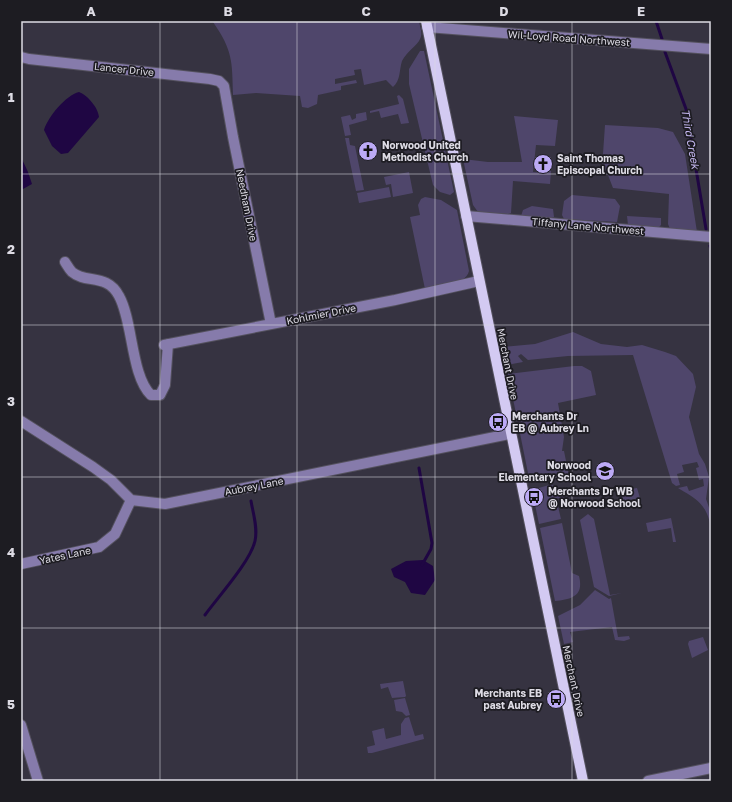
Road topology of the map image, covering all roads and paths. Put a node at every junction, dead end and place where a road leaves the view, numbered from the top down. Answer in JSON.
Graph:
{"nodes":[{"id":1,"x":426,"y":24,"type":"edge"},
{"id":2,"x":711,"y":49,"type":"edge"},
{"id":3,"x":21,"y":57,"type":"edge"},
{"id":4,"x":224,"y":86,"type":"joint"},
{"id":5,"x":466,"y":216,"type":"junction"},
{"id":6,"x":711,"y":237,"type":"edge"},
{"id":7,"x":65,"y":262,"type":"dead end"},
{"id":8,"x":479,"y":281,"type":"junction"},
{"id":9,"x":271,"y":324,"type":"junction"},
{"id":10,"x":21,"y":421,"type":"edge"},
{"id":11,"x":510,"y":434,"type":"junction"},
{"id":12,"x":131,"y":500,"type":"junction"},
{"id":13,"x":21,"y":564,"type":"edge"},
{"id":14,"x":21,"y":725,"type":"edge"},
{"id":15,"x":711,"y":768,"type":"edge"},
{"id":16,"x":38,"y":781,"type":"edge"},
{"id":17,"x":583,"y":781,"type":"edge"},
{"id":18,"x":648,"y":781,"type":"edge"}],
"edges":[{"from":1,"to":2,"type":"street","name":"Wil-Loyd Road Northwest"},
{"from":1,"to":5,"type":"main road","name":"Merchant Drive"},
{"from":3,"to":4,"type":"street","name":"Lancer Drive"},
{"from":4,"to":9,"type":"street","name":"Needham Drive"},
{"from":5,"to":6,"type":"street","name":"Tiffany Lane Northwest"},
{"from":5,"to":8,"type":"main road","name":"Merchant Drive"},
{"from":7,"to":9,"type":"street","name":"Kohlmier Drive"},
{"from":8,"to":9,"type":"street","name":"Kohlmier Drive"},
{"from":8,"to":11,"type":"main road","name":"Merchant Drive"},
{"from":10,"to":12,"type":"street"},
{"from":11,"to":12,"type":"street","name":"Aubrey Lane"},
{"from":11,"to":17,"type":"main road","name":"Merchant Drive"},
{"from":12,"to":13,"type":"street","name":"Yates Lane"},
{"from":14,"to":16,"type":"street"},
{"from":15,"to":18,"type":"street"}]}
